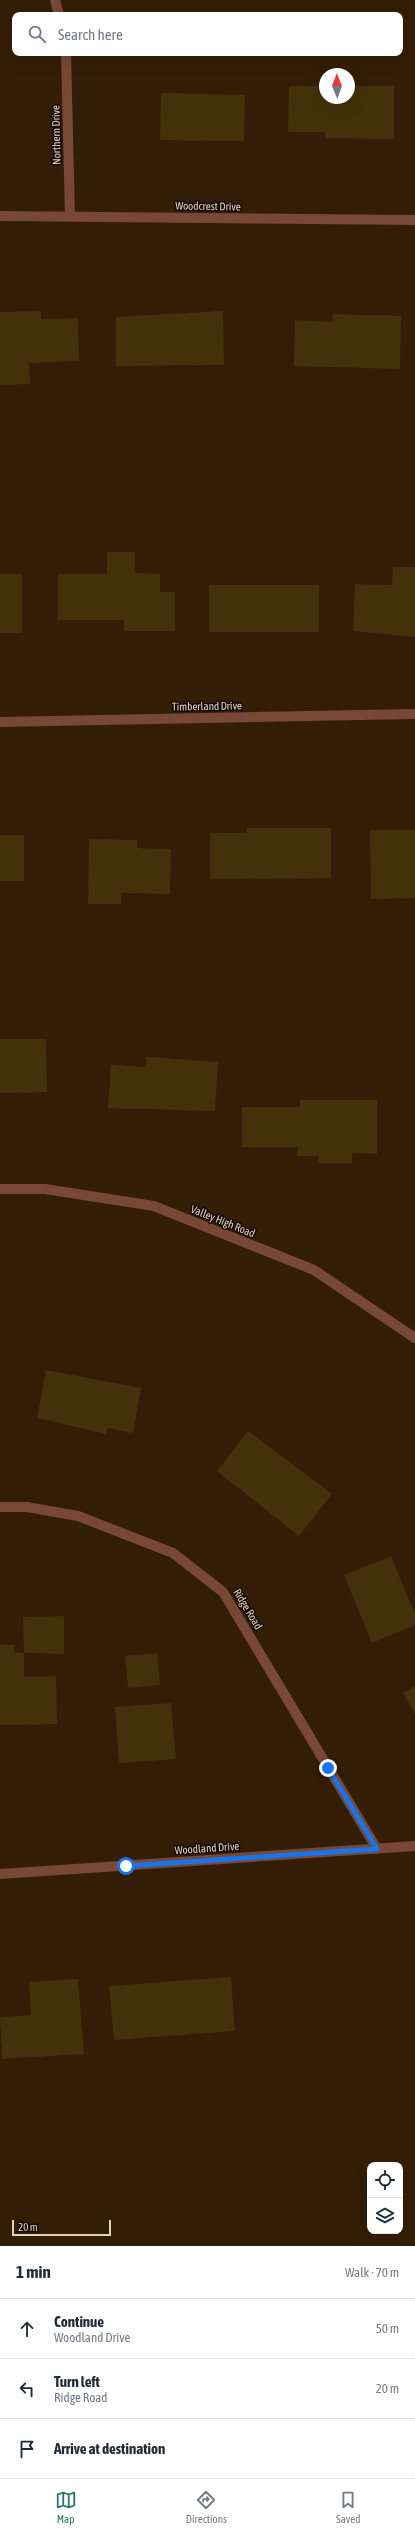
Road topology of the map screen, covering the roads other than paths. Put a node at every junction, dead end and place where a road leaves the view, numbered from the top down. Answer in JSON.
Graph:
{"nodes":[{"id":1,"x":55,"y":0,"type":"edge"},
{"id":2,"x":58,"y":12,"type":"edge"},
{"id":3,"x":66,"y":56,"type":"edge"},
{"id":4,"x":0,"y":216,"type":"edge"},
{"id":5,"x":70,"y":217,"type":"junction"},
{"id":6,"x":415,"y":220,"type":"edge"},
{"id":7,"x":415,"y":714,"type":"edge"},
{"id":8,"x":0,"y":722,"type":"edge"},
{"id":9,"x":0,"y":1189,"type":"edge"},
{"id":10,"x":415,"y":1338,"type":"edge"},
{"id":11,"x":0,"y":1507,"type":"edge"},
{"id":12,"x":415,"y":1846,"type":"edge"},
{"id":13,"x":377,"y":1849,"type":"junction"},
{"id":14,"x":0,"y":1874,"type":"edge"}],
"edges":[{"from":1,"to":2,"type":"street"},
{"from":3,"to":5,"type":"street","name":"Northern Drive"},
{"from":4,"to":5,"type":"street","name":"Woodcrest Drive"},
{"from":5,"to":6,"type":"street","name":"Woodcrest Drive"},
{"from":7,"to":8,"type":"street","name":"Timberland Drive"},
{"from":9,"to":10,"type":"street","name":"Valley High Road"},
{"from":11,"to":13,"type":"street","name":"Ridge Road"},
{"from":12,"to":13,"type":"street","name":"Woodland Drive"},
{"from":13,"to":14,"type":"street","name":"Woodland Drive"}]}
